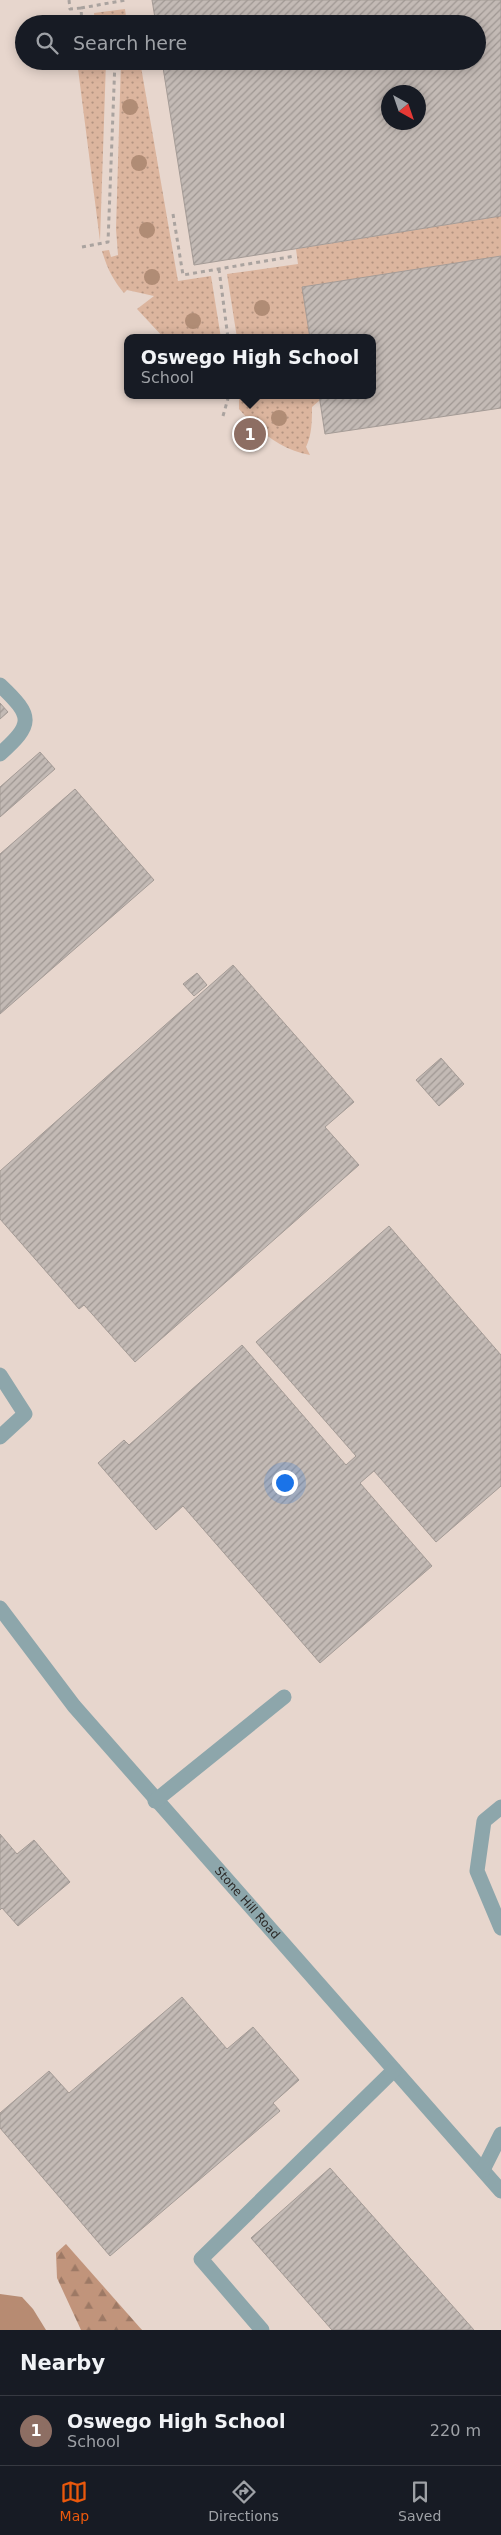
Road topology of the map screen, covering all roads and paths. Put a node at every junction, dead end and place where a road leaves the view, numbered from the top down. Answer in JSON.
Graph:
{"nodes":[{"id":1,"x":68,"y":0,"type":"edge"},
{"id":2,"x":126,"y":0,"type":"edge"},
{"id":3,"x":80,"y":8,"type":"junction"},
{"id":4,"x":81,"y":15,"type":"edge"},
{"id":5,"x":115,"y":70,"type":"edge"},
{"id":6,"x":173,"y":214,"type":"dead end"},
{"id":7,"x":82,"y":247,"type":"dead end"},
{"id":8,"x":295,"y":256,"type":"dead end"},
{"id":9,"x":219,"y":269,"type":"junction"},
{"id":10,"x":227,"y":334,"type":"edge"},
{"id":11,"x":228,"y":399,"type":"edge"},
{"id":12,"x":223,"y":416,"type":"dead end"},
{"id":13,"x":0,"y":685,"type":"edge"},
{"id":14,"x":0,"y":754,"type":"edge"},
{"id":15,"x":0,"y":1375,"type":"edge"},
{"id":16,"x":0,"y":1437,"type":"edge"},
{"id":17,"x":2,"y":1615,"type":"edge"},
{"id":18,"x":284,"y":1697,"type":"dead end"},
{"id":19,"x":155,"y":1801,"type":"junction"},
{"id":20,"x":501,"y":1807,"type":"edge"},
{"id":21,"x":501,"y":1928,"type":"edge"},
{"id":22,"x":394,"y":2070,"type":"junction"},
{"id":23,"x":501,"y":2134,"type":"edge"},
{"id":24,"x":483,"y":2170,"type":"junction"},
{"id":25,"x":501,"y":2191,"type":"edge"},
{"id":26,"x":262,"y":2330,"type":"edge"}],
"edges":[{"from":1,"to":3,"type":"path"},
{"from":2,"to":3,"type":"path"},
{"from":3,"to":4,"type":"path"},
{"from":5,"to":7,"type":"path"},
{"from":6,"to":9,"type":"path"},
{"from":8,"to":9,"type":"path"},
{"from":9,"to":10,"type":"path"},
{"from":11,"to":12,"type":"path"},
{"from":13,"to":14,"type":"street"},
{"from":15,"to":16,"type":"street"},
{"from":17,"to":19,"type":"street","name":"Stone Hill Road"},
{"from":18,"to":19,"type":"street"},
{"from":19,"to":22,"type":"street","name":"Stone Hill Road"},
{"from":20,"to":21,"type":"street"},
{"from":22,"to":24,"type":"street","name":"Stone Hill Road"},
{"from":22,"to":26,"type":"street"},
{"from":23,"to":24,"type":"street"},
{"from":24,"to":25,"type":"street","name":"Stone Hill Road"}]}
